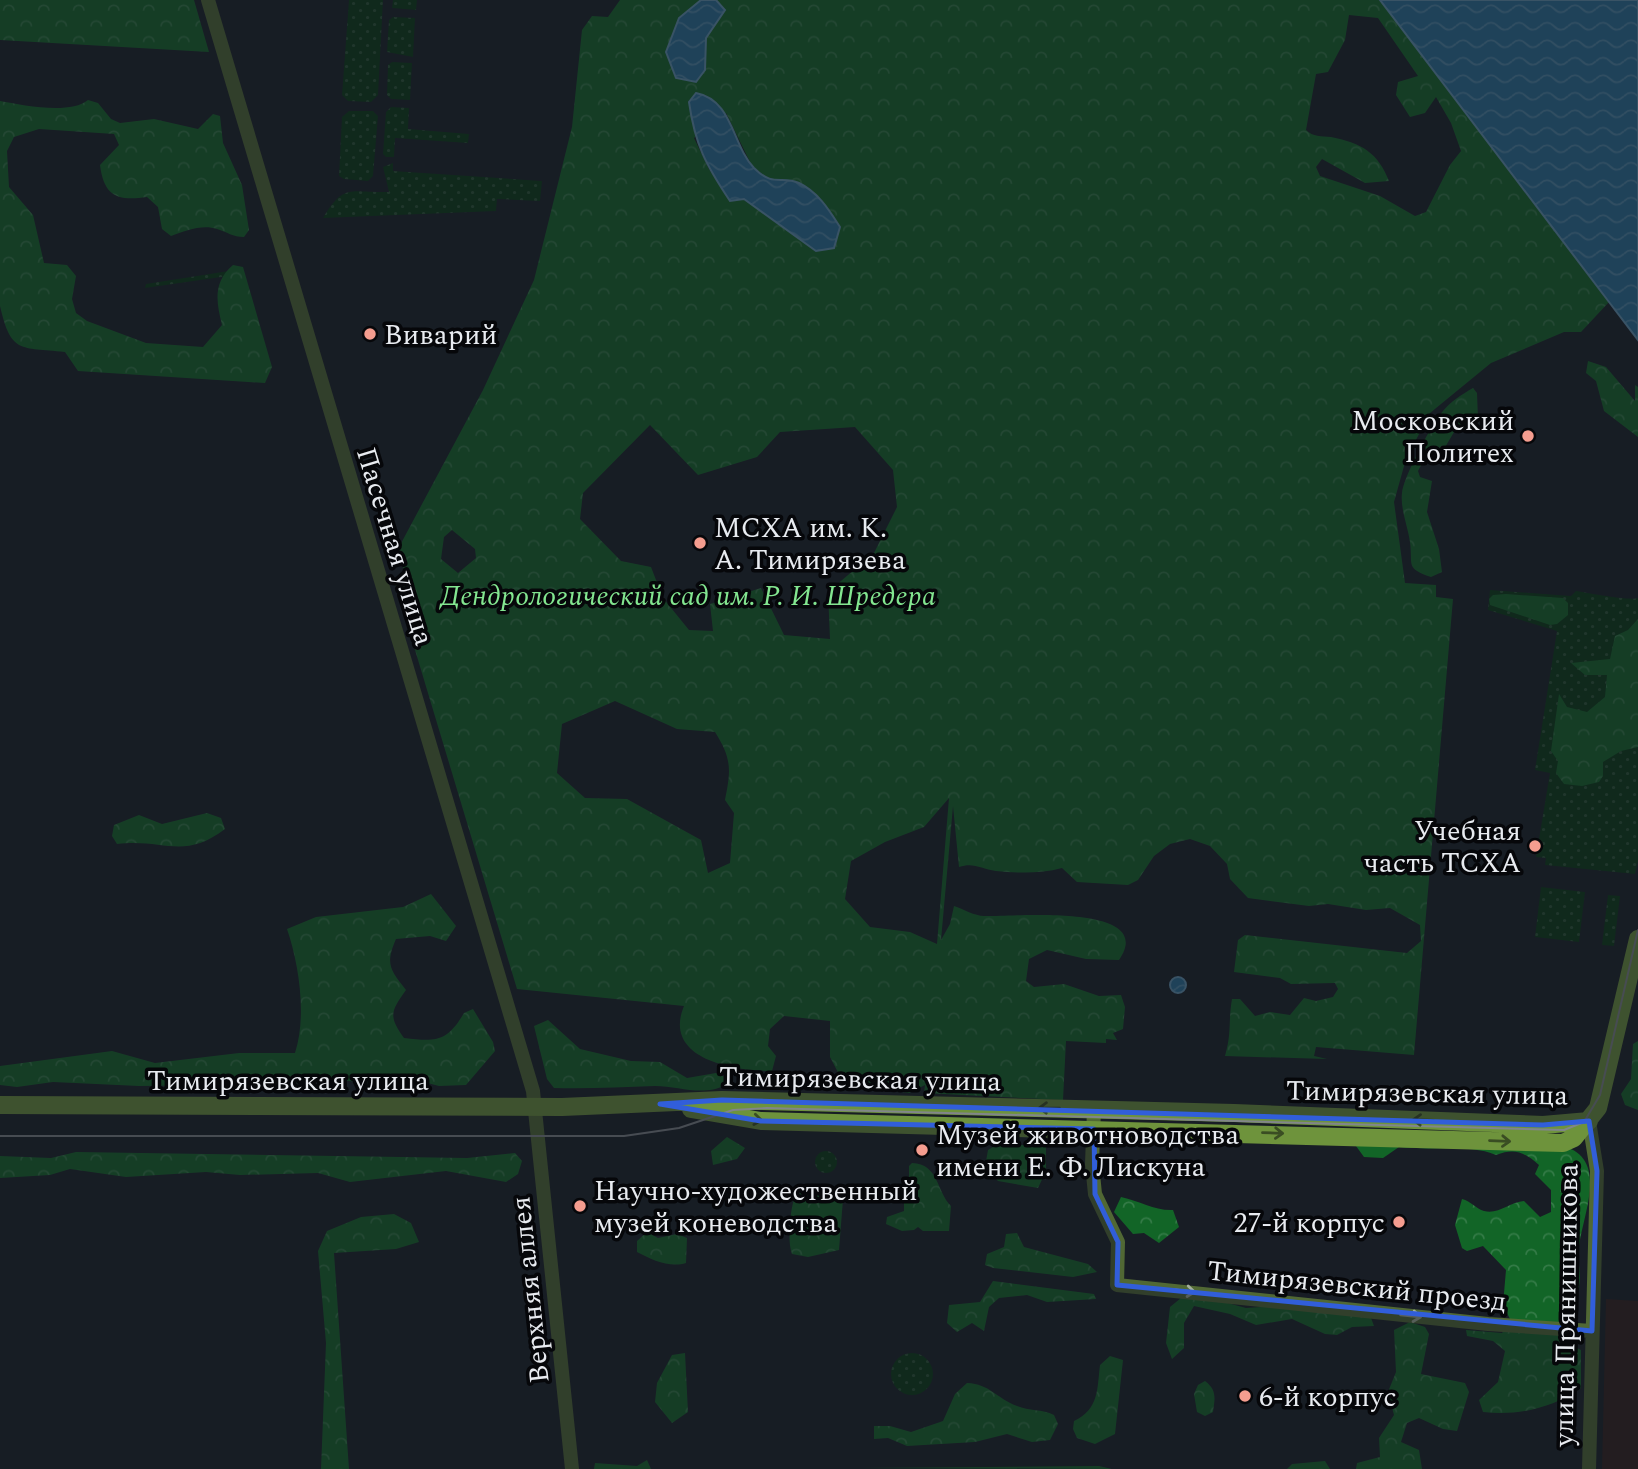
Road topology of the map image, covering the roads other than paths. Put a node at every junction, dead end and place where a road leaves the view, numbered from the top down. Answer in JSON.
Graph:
{"nodes":[{"id":1,"x":208,"y":0,"type":"edge"},
{"id":2,"x":1638,"y":939,"type":"edge"},
{"id":3,"x":660,"y":1104,"type":"junction"},
{"id":4,"x":0,"y":1105,"type":"edge"},
{"id":5,"x":536,"y":1107,"type":"junction"},
{"id":6,"x":1094,"y":1109,"type":"junction"},
{"id":7,"x":1589,"y":1121,"type":"junction"},
{"id":8,"x":1093,"y":1129,"type":"junction"},
{"id":9,"x":1592,"y":1331,"type":"junction"},
{"id":10,"x":572,"y":1469,"type":"edge"},
{"id":11,"x":1589,"y":1469,"type":"edge"}],
"edges":[{"from":1,"to":5,"type":"street","name":"Пасечная улица"},
{"from":2,"to":7,"type":"main road"},
{"from":3,"to":5,"type":"main road","name":"Тимирязевская улица"},
{"from":6,"to":3,"type":"main road","name":"Тимирязевская улица","one_way":true},
{"from":3,"to":8,"type":"main road","name":"Тимирязевская улица","one_way":true},
{"from":4,"to":5,"type":"main road","name":"Тимирязевская улица"},
{"from":5,"to":10,"type":"street","name":"Верхняя аллея"},
{"from":7,"to":6,"type":"main road","name":"Тимирязевская улица","one_way":true},
{"from":6,"to":8,"type":"street"},
{"from":8,"to":7,"type":"main road","name":"Тимирязевская улица","one_way":true},
{"from":7,"to":9,"type":"street","name":"улица Прянишникова"},
{"from":8,"to":9,"type":"street","name":"Тимирязевский проезд","one_way":true},
{"from":9,"to":11,"type":"street","name":"улица Прянишникова"}]}
